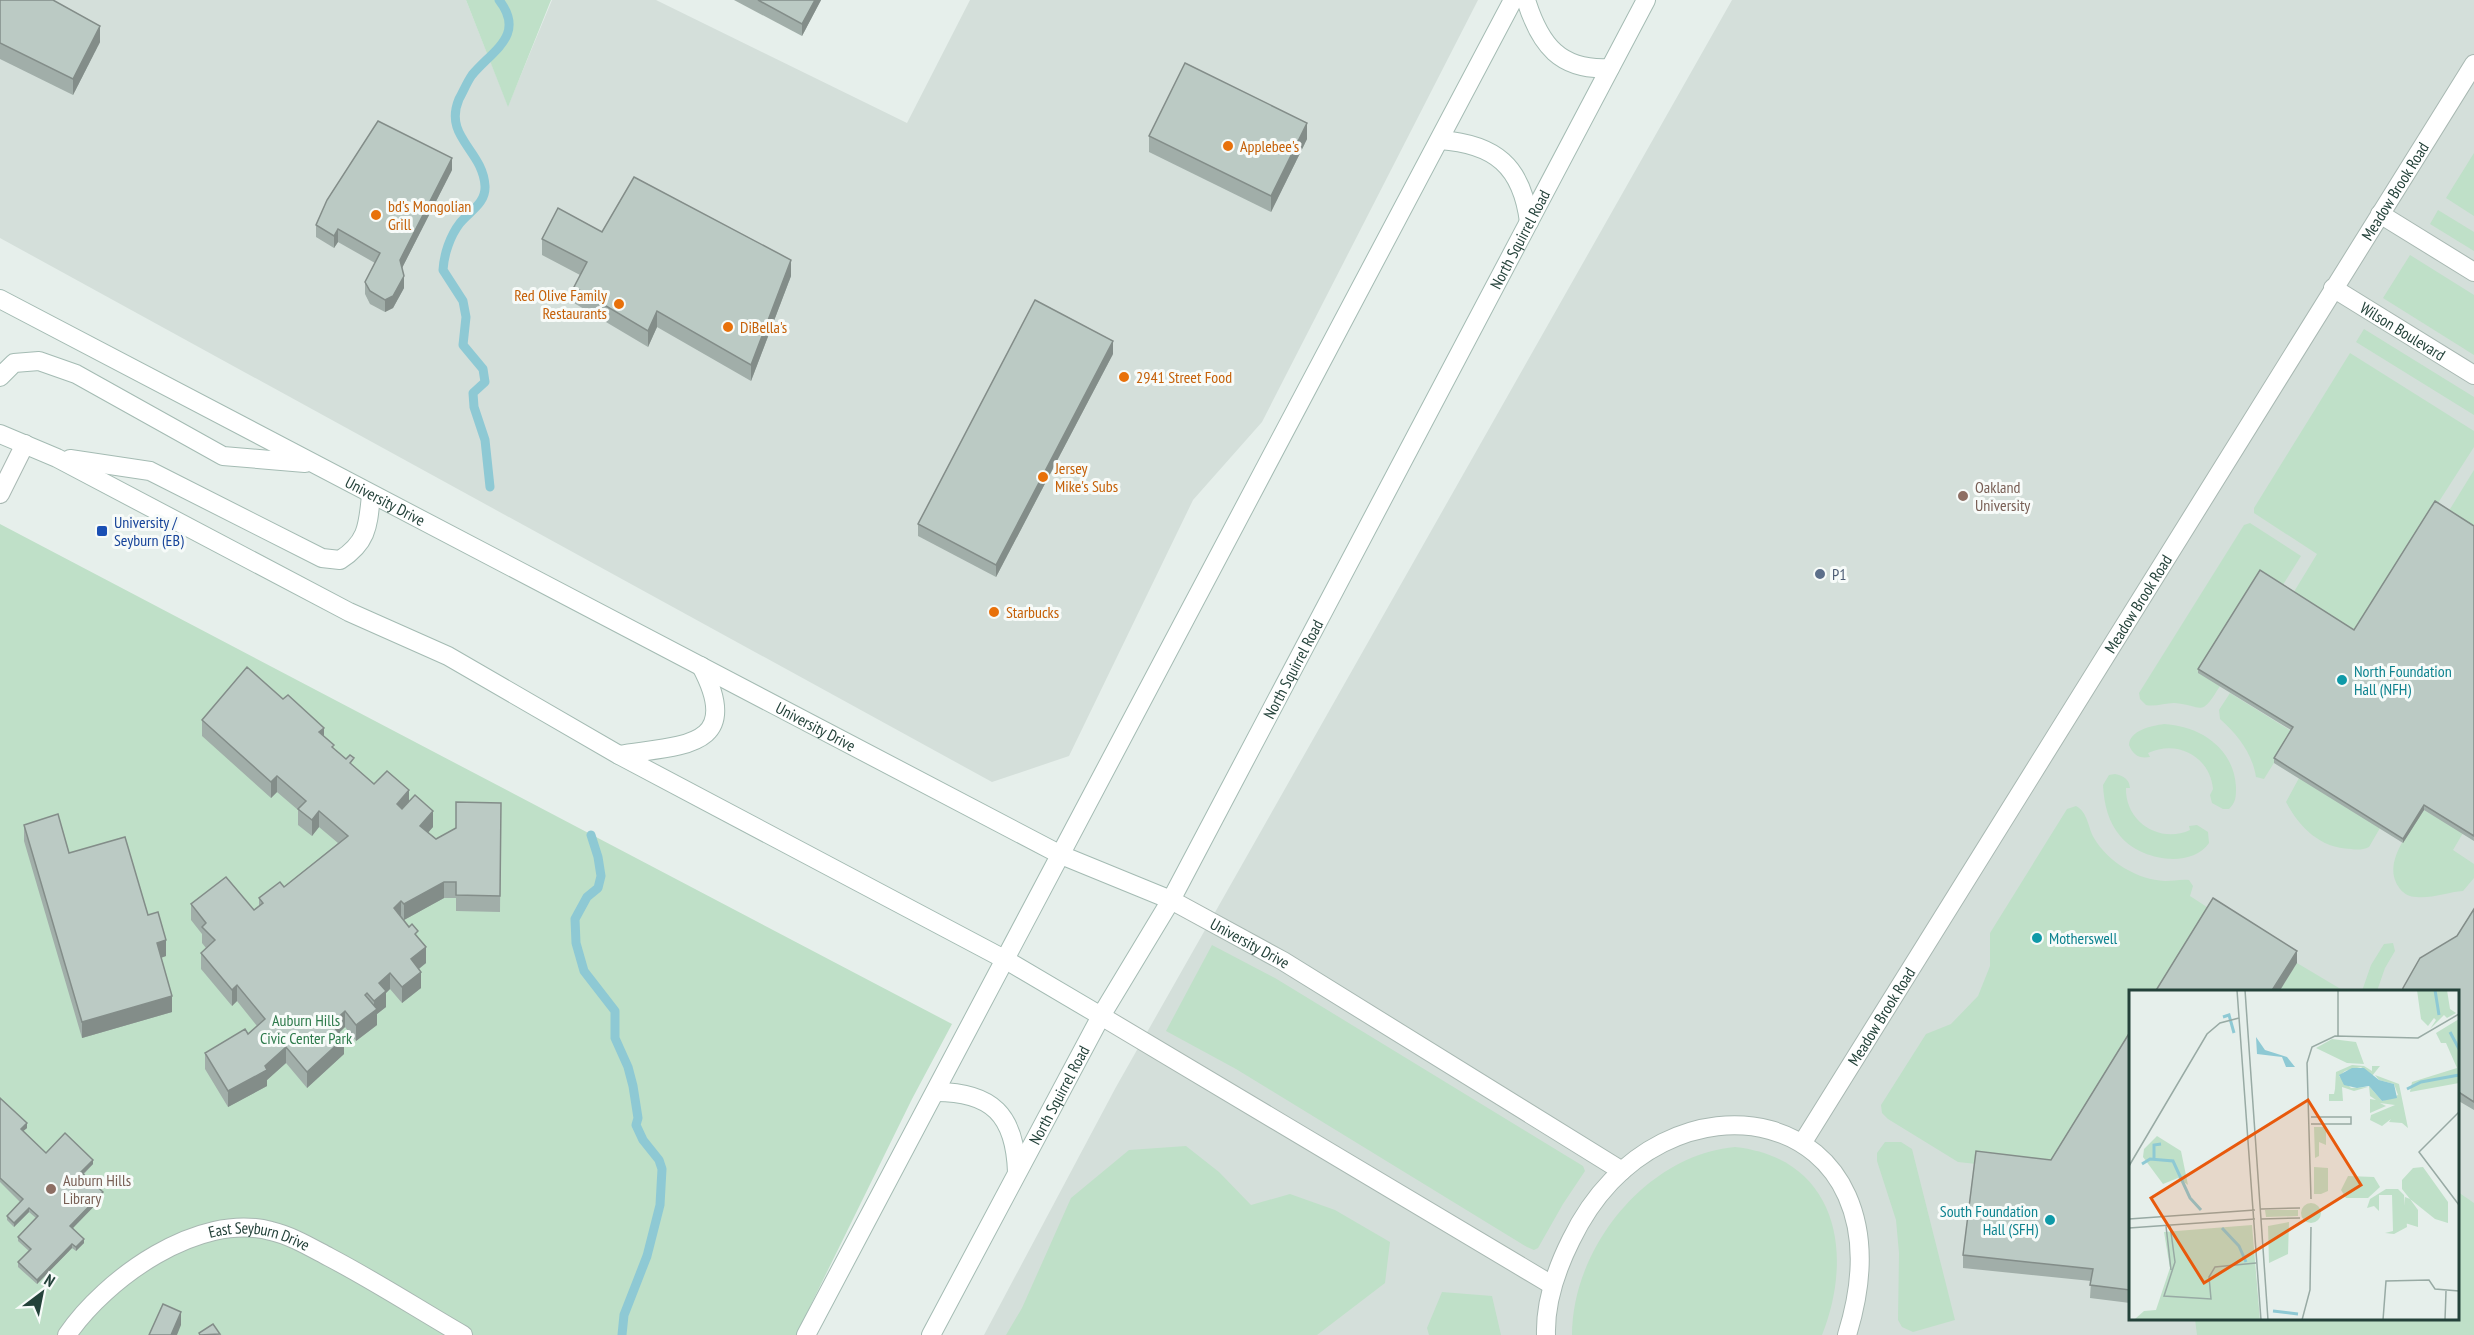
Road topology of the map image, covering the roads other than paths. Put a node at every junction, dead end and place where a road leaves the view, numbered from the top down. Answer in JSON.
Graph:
{"nodes":[{"id":1,"x":1513,"y":0,"type":"edge"},
{"id":2,"x":1526,"y":0,"type":"edge"},
{"id":3,"x":1646,"y":0,"type":"edge"},
{"id":4,"x":2474,"y":64,"type":"edge"},
{"id":5,"x":1610,"y":68,"type":"junction"},
{"id":6,"x":1440,"y":140,"type":"junction"},
{"id":7,"x":2380,"y":214,"type":"junction"},
{"id":8,"x":1529,"y":222,"type":"junction"},
{"id":9,"x":2474,"y":272,"type":"edge"},
{"id":10,"x":2333,"y":288,"type":"junction"},
{"id":11,"x":0,"y":299,"type":"edge"},
{"id":12,"x":2474,"y":375,"type":"edge"},
{"id":13,"x":0,"y":377,"type":"edge"},
{"id":14,"x":0,"y":434,"type":"edge"},
{"id":15,"x":24,"y":444,"type":"junction"},
{"id":16,"x":57,"y":458,"type":"junction"},
{"id":17,"x":313,"y":464,"type":"junction"},
{"id":18,"x":0,"y":494,"type":"edge"},
{"id":19,"x":371,"y":495,"type":"junction"},
{"id":20,"x":702,"y":666,"type":"junction"},
{"id":21,"x":619,"y":755,"type":"junction"},
{"id":22,"x":1060,"y":855,"type":"junction"},
{"id":23,"x":1171,"y":900,"type":"junction"},
{"id":24,"x":1006,"y":960,"type":"junction"},
{"id":25,"x":1101,"y":1016,"type":"junction"},
{"id":26,"x":936,"y":1092,"type":"junction"},
{"id":27,"x":1803,"y":1142,"type":"junction"},
{"id":28,"x":1622,"y":1171,"type":"junction"},
{"id":29,"x":1017,"y":1173,"type":"junction"},
{"id":30,"x":1552,"y":1285,"type":"junction"},
{"id":31,"x":67,"y":1335,"type":"edge"},
{"id":32,"x":463,"y":1335,"type":"edge"},
{"id":33,"x":806,"y":1335,"type":"edge"},
{"id":34,"x":931,"y":1335,"type":"edge"},
{"id":35,"x":1546,"y":1335,"type":"edge"},
{"id":36,"x":1847,"y":1335,"type":"edge"}],
"edges":[{"from":1,"to":6,"type":"main road"},
{"from":2,"to":5,"type":"main road"},
{"from":3,"to":5,"type":"main road","name":"North Squirrel Road"},
{"from":4,"to":7,"type":"main road","name":"Meadow Brook Road"},
{"from":5,"to":8,"type":"main road","name":"North Squirrel Road"},
{"from":6,"to":8,"type":"main road"},
{"from":6,"to":22,"type":"main road"},
{"from":7,"to":9,"type":"main road"},
{"from":7,"to":10,"type":"main road","name":"Meadow Brook Road"},
{"from":8,"to":23,"type":"main road","name":"North Squirrel Road"},
{"from":10,"to":12,"type":"main road","name":"Wilson Boulevard"},
{"from":10,"to":27,"type":"main road","name":"Meadow Brook Road"},
{"from":11,"to":17,"type":"main road","name":"University Drive"},
{"from":13,"to":17,"type":"main road"},
{"from":14,"to":15,"type":"main road"},
{"from":15,"to":16,"type":"main road"},
{"from":15,"to":18,"type":"main road"},
{"from":16,"to":19,"type":"main road"},
{"from":16,"to":21,"type":"main road"},
{"from":17,"to":19,"type":"main road","name":"University Drive"},
{"from":19,"to":20,"type":"main road","name":"University Drive"},
{"from":20,"to":21,"type":"main road"},
{"from":20,"to":22,"type":"main road","name":"University Drive"},
{"from":21,"to":24,"type":"main road"},
{"from":22,"to":23,"type":"main road","name":"University Drive"},
{"from":22,"to":24,"type":"main road"},
{"from":23,"to":25,"type":"main road","name":"North Squirrel Road"},
{"from":23,"to":28,"type":"main road","name":"University Drive"},
{"from":24,"to":25,"type":"main road"},
{"from":24,"to":26,"type":"main road"},
{"from":25,"to":29,"type":"main road","name":"North Squirrel Road"},
{"from":25,"to":30,"type":"main road"},
{"from":26,"to":29,"type":"main road"},
{"from":26,"to":33,"type":"main road"},
{"from":27,"to":28,"type":"main road"},
{"from":27,"to":36,"type":"main road"},
{"from":28,"to":30,"type":"main road"},
{"from":29,"to":34,"type":"main road","name":"North Squirrel Road"},
{"from":30,"to":35,"type":"main road"},
{"from":31,"to":32,"type":"main road","name":"East Seyburn Drive"}]}
